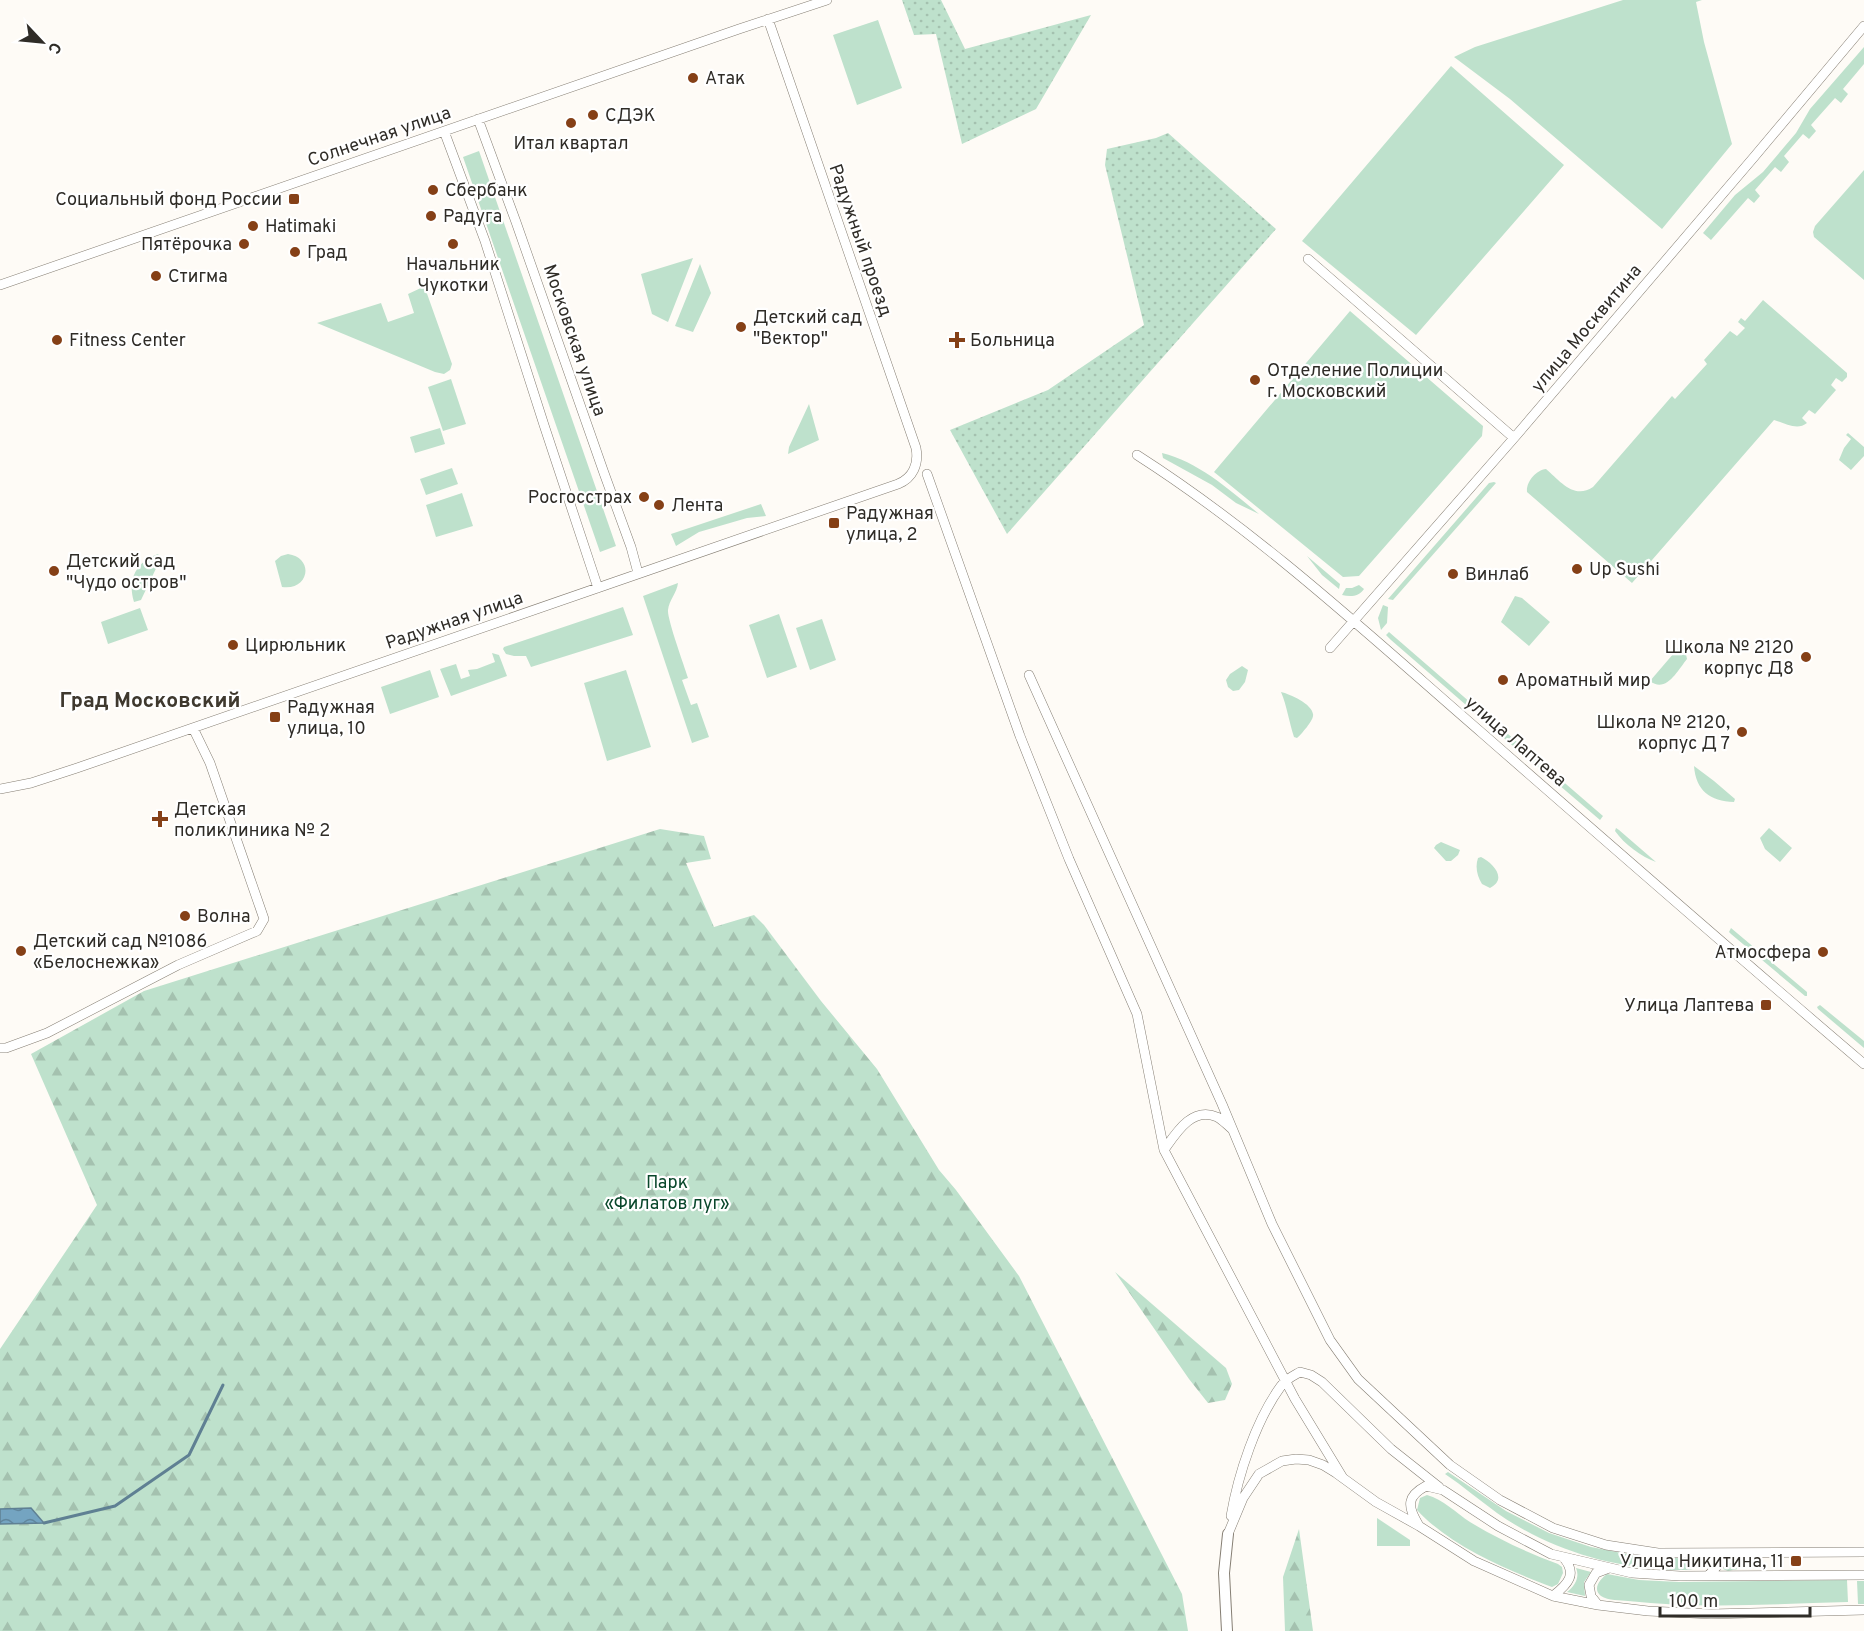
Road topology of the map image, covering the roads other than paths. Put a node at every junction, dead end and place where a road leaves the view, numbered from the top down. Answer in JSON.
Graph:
{"nodes":[{"id":1,"x":827,"y":0,"type":"edge"},
{"id":2,"x":768,"y":19,"type":"junction"},
{"id":3,"x":1864,"y":26,"type":"edge"},
{"id":4,"x":478,"y":119,"type":"junction"},
{"id":5,"x":444,"y":131,"type":"junction"},
{"id":6,"x":1308,"y":259,"type":"dead end"},
{"id":7,"x":0,"y":285,"type":"edge"},
{"id":8,"x":1514,"y":438,"type":"junction"},
{"id":9,"x":1137,"y":455,"type":"dead end"},
{"id":10,"x":913,"y":471,"type":"joint"},
{"id":11,"x":927,"y":474,"type":"dead end"},
{"id":12,"x":638,"y":573,"type":"junction"},
{"id":13,"x":598,"y":588,"type":"junction"},
{"id":14,"x":1355,"y":621,"type":"junction"},
{"id":15,"x":1330,"y":648,"type":"dead end"},
{"id":16,"x":1029,"y":675,"type":"dead end"},
{"id":17,"x":193,"y":728,"type":"junction"},
{"id":18,"x":0,"y":789,"type":"edge"},
{"id":19,"x":0,"y":1048,"type":"edge"},
{"id":20,"x":1864,"y":1064,"type":"edge"},
{"id":21,"x":1233,"y":1130,"type":"junction"},
{"id":22,"x":1164,"y":1150,"type":"junction"},
{"id":23,"x":1343,"y":1478,"type":"junction"},
{"id":24,"x":1443,"y":1490,"type":"junction"},
{"id":25,"x":1419,"y":1526,"type":"junction"},
{"id":26,"x":1228,"y":1534,"type":"junction"},
{"id":27,"x":1750,"y":1551,"type":"junction"},
{"id":28,"x":1864,"y":1552,"type":"edge"},
{"id":29,"x":1563,"y":1557,"type":"junction"},
{"id":30,"x":1609,"y":1568,"type":"junction"},
{"id":31,"x":1864,"y":1575,"type":"edge"},
{"id":32,"x":1708,"y":1576,"type":"junction"},
{"id":33,"x":1554,"y":1596,"type":"junction"},
{"id":34,"x":1598,"y":1605,"type":"junction"},
{"id":35,"x":1864,"y":1610,"type":"edge"},
{"id":36,"x":1227,"y":1631,"type":"edge"}],
"edges":[{"from":1,"to":2,"type":"street","name":"Солнечная улица"},
{"from":2,"to":4,"type":"street","name":"Солнечная улица"},
{"from":2,"to":10,"type":"street","name":"Радужный проезд"},
{"from":3,"to":8,"type":"street","name":"улица Москвитина"},
{"from":4,"to":5,"type":"street","name":"Солнечная улица"},
{"from":4,"to":12,"type":"street","name":"Московская улица"},
{"from":5,"to":7,"type":"street","name":"Солнечная улица"},
{"from":5,"to":13,"type":"street"},
{"from":6,"to":8,"type":"street"},
{"from":8,"to":14,"type":"street","name":"улица Москвитина"},
{"from":9,"to":14,"type":"street","name":"улица Лаптева"},
{"from":10,"to":12,"type":"street","name":"Радужная улица"},
{"from":11,"to":22,"type":"street"},
{"from":12,"to":13,"type":"street","name":"Радужная улица"},
{"from":13,"to":17,"type":"street","name":"Радужная улица"},
{"from":14,"to":15,"type":"street","name":"улица Москвитина"},
{"from":14,"to":20,"type":"street","name":"улица Лаптева"},
{"from":16,"to":21,"type":"street"},
{"from":17,"to":18,"type":"street","name":"Радужная улица"},
{"from":17,"to":19,"type":"street"},
{"from":21,"to":22,"type":"street"},
{"from":21,"to":27,"type":"street"},
{"from":22,"to":23,"type":"street"},
{"from":23,"to":25,"type":"street"},
{"from":23,"to":26,"type":"street"},
{"from":24,"to":25,"type":"street"},
{"from":24,"to":26,"type":"street"},
{"from":24,"to":29,"type":"street"},
{"from":25,"to":33,"type":"street"},
{"from":26,"to":36,"type":"street"},
{"from":27,"to":28,"type":"street"},
{"from":27,"to":32,"type":"street"},
{"from":29,"to":30,"type":"street"},
{"from":29,"to":33,"type":"street"},
{"from":30,"to":32,"type":"street"},
{"from":30,"to":34,"type":"street"},
{"from":31,"to":32,"type":"street"},
{"from":33,"to":34,"type":"street"},
{"from":34,"to":35,"type":"street"}]}
